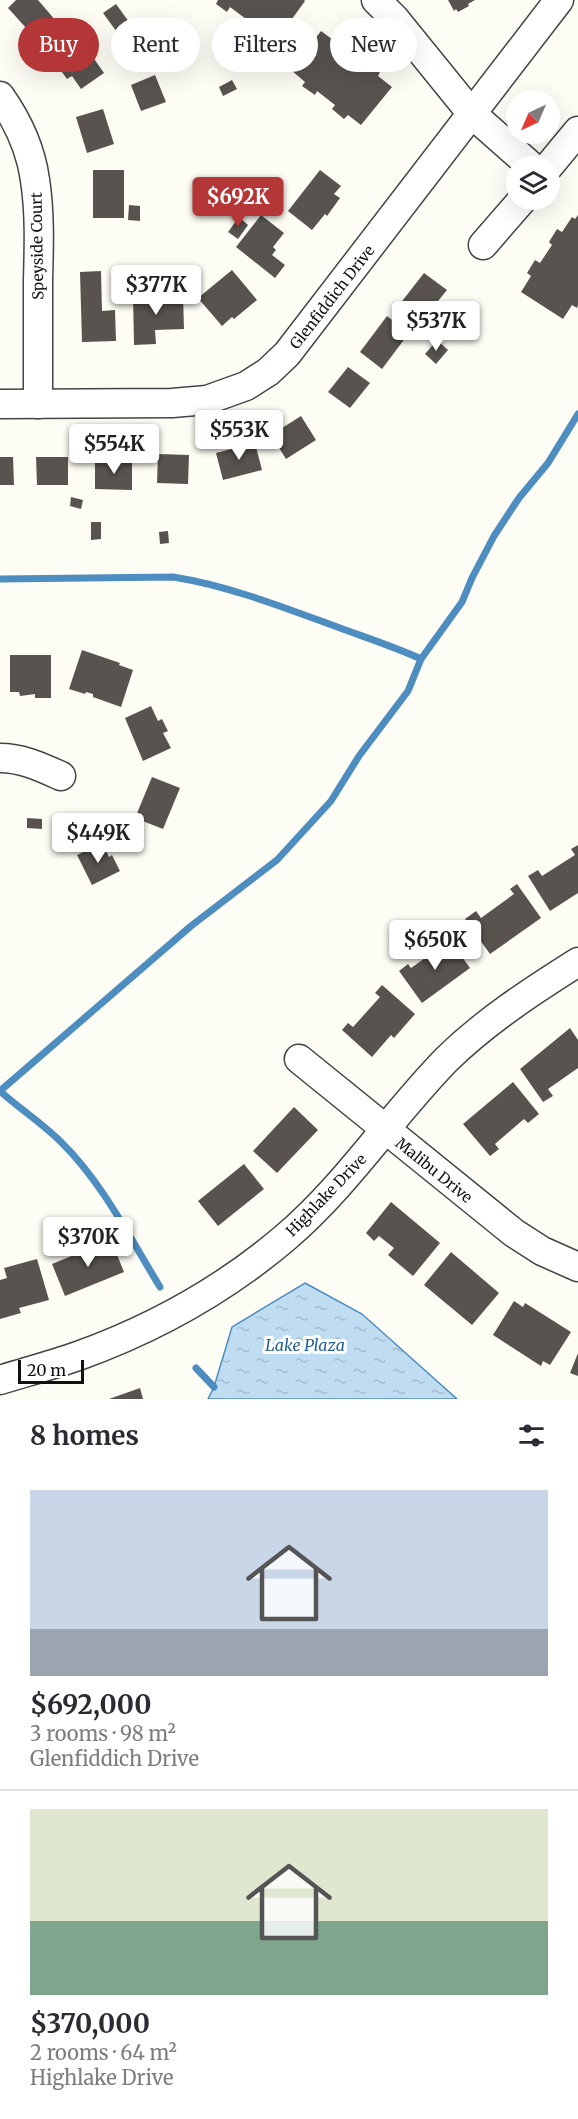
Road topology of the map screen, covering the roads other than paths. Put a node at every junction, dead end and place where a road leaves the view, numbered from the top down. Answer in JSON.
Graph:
{"nodes":[{"id":1,"x":376,"y":0,"type":"edge"},
{"id":2,"x":559,"y":0,"type":"edge"},
{"id":3,"x":0,"y":96,"type":"edge"},
{"id":4,"x":472,"y":114,"type":"junction"},
{"id":5,"x":578,"y":131,"type":"edge"},
{"id":6,"x":520,"y":156,"type":"edge"},
{"id":7,"x":557,"y":156,"type":"edge"},
{"id":8,"x":513,"y":210,"type":"edge"},
{"id":9,"x":483,"y":245,"type":"dead end"},
{"id":10,"x":0,"y":404,"type":"edge"},
{"id":11,"x":38,"y":404,"type":"junction"},
{"id":12,"x":0,"y":758,"type":"edge"},
{"id":13,"x":61,"y":776,"type":"dead end"},
{"id":14,"x":578,"y":962,"type":"edge"},
{"id":15,"x":299,"y":1059,"type":"dead end"},
{"id":16,"x":386,"y":1130,"type":"junction"},
{"id":17,"x":578,"y":1267,"type":"edge"},
{"id":18,"x":0,"y":1380,"type":"edge"}],
"edges":[{"from":1,"to":4,"type":"street"},
{"from":2,"to":4,"type":"street","name":"Glenfiddich Drive"},
{"from":3,"to":11,"type":"street","name":"Speyside Court"},
{"from":4,"to":6,"type":"street"},
{"from":4,"to":11,"type":"street","name":"Glenfiddich Drive"},
{"from":5,"to":7,"type":"street"},
{"from":8,"to":9,"type":"street"},
{"from":10,"to":11,"type":"street","name":"Glenfiddich Drive"},
{"from":12,"to":13,"type":"street"},
{"from":14,"to":16,"type":"street","name":"Highlake Drive"},
{"from":15,"to":16,"type":"street","name":"Malibu Drive"},
{"from":16,"to":17,"type":"street","name":"Malibu Drive"},
{"from":16,"to":18,"type":"street","name":"Highlake Drive"}]}
